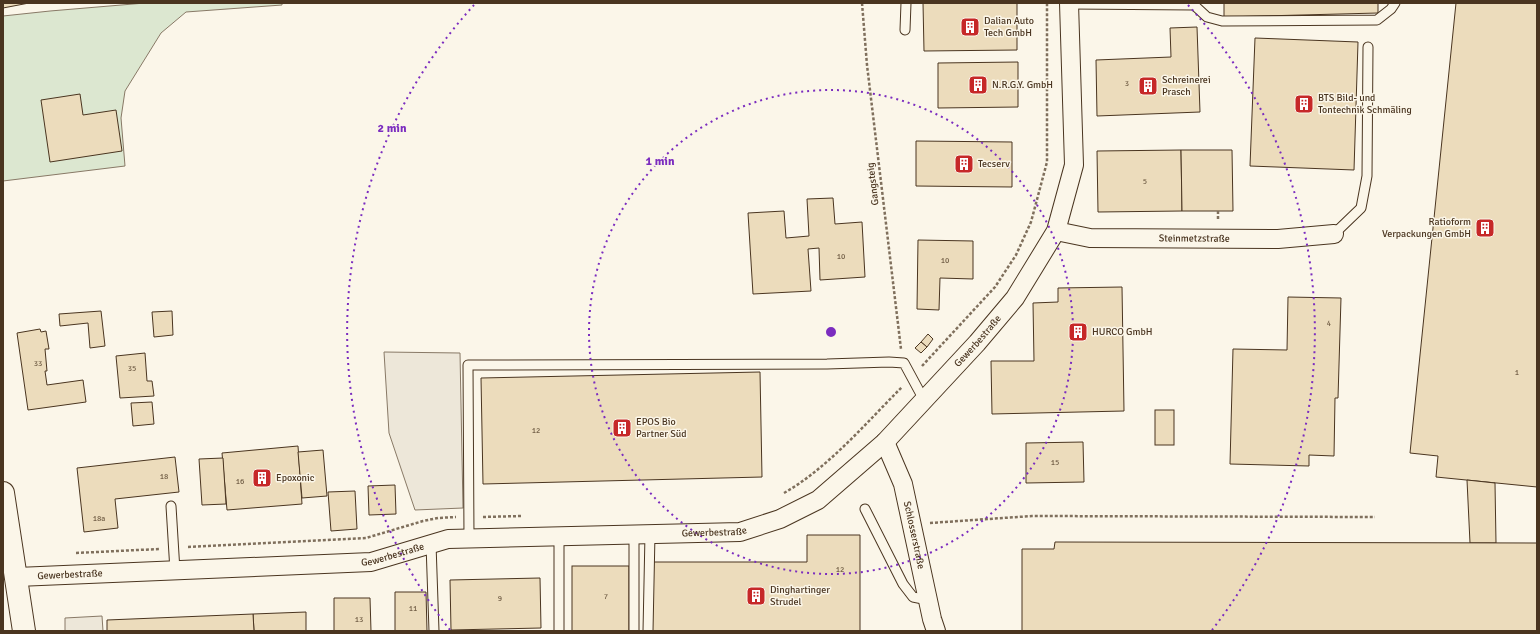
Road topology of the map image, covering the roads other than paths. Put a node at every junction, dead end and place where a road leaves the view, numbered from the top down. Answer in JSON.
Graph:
{"nodes":[{"id":1,"x":906,"y":3,"type":"edge"},
{"id":2,"x":1395,"y":3,"type":"edge"},
{"id":3,"x":1069,"y":4,"type":"edge"},
{"id":4,"x":905,"y":30,"type":"dead end"},
{"id":5,"x":1368,"y":48,"type":"dead end"},
{"id":6,"x":1056,"y":231,"type":"junction"},
{"id":7,"x":1334,"y":234,"type":"joint"},
{"id":8,"x":924,"y":400,"type":"junction"},
{"id":9,"x":885,"y":442,"type":"junction"},
{"id":10,"x":3,"y":493,"type":"edge"},
{"id":11,"x":171,"y":506,"type":"dead end"},
{"id":12,"x":865,"y":509,"type":"dead end"},
{"id":13,"x":642,"y":534,"type":"junction"},
{"id":14,"x":559,"y":536,"type":"junction"},
{"id":15,"x":469,"y":538,"type":"junction"},
{"id":16,"x":431,"y":544,"type":"junction"},
{"id":17,"x":175,"y":570,"type":"junction"},
{"id":18,"x":17,"y":577,"type":"junction"},
{"id":19,"x":928,"y":600,"type":"junction"},
{"id":20,"x":24,"y":631,"type":"edge"},
{"id":21,"x":434,"y":631,"type":"edge"},
{"id":22,"x":559,"y":631,"type":"edge"},
{"id":23,"x":634,"y":631,"type":"edge"},
{"id":24,"x":648,"y":631,"type":"edge"},
{"id":25,"x":936,"y":631,"type":"edge"}],
"edges":[{"from":1,"to":4,"type":"lane"},
{"from":2,"to":3,"type":"lane"},
{"from":3,"to":6,"type":"street","name":"Gewerbestraße"},
{"from":5,"to":7,"type":"lane"},
{"from":6,"to":7,"type":"street","name":"Steinmetzstraße"},
{"from":6,"to":8,"type":"street","name":"Gewerbestraße"},
{"from":8,"to":9,"type":"street","name":"Gewerbestraße"},
{"from":8,"to":15,"type":"lane"},
{"from":9,"to":13,"type":"street","name":"Gewerbestraße"},
{"from":9,"to":19,"type":"street","name":"Schlosserstraße"},
{"from":10,"to":18,"type":"main road"},
{"from":11,"to":17,"type":"lane"},
{"from":12,"to":19,"type":"lane"},
{"from":13,"to":14,"type":"street","name":"Gewerbestraße"},
{"from":13,"to":23,"type":"lane"},
{"from":13,"to":24,"type":"lane"},
{"from":14,"to":15,"type":"street","name":"Gewerbestraße"},
{"from":14,"to":22,"type":"lane"},
{"from":15,"to":16,"type":"street","name":"Gewerbestraße"},
{"from":16,"to":17,"type":"street","name":"Gewerbestraße"},
{"from":16,"to":21,"type":"lane"},
{"from":17,"to":18,"type":"street","name":"Gewerbestraße"},
{"from":18,"to":20,"type":"main road"},
{"from":19,"to":25,"type":"street","name":"Schlosserstraße"}]}
